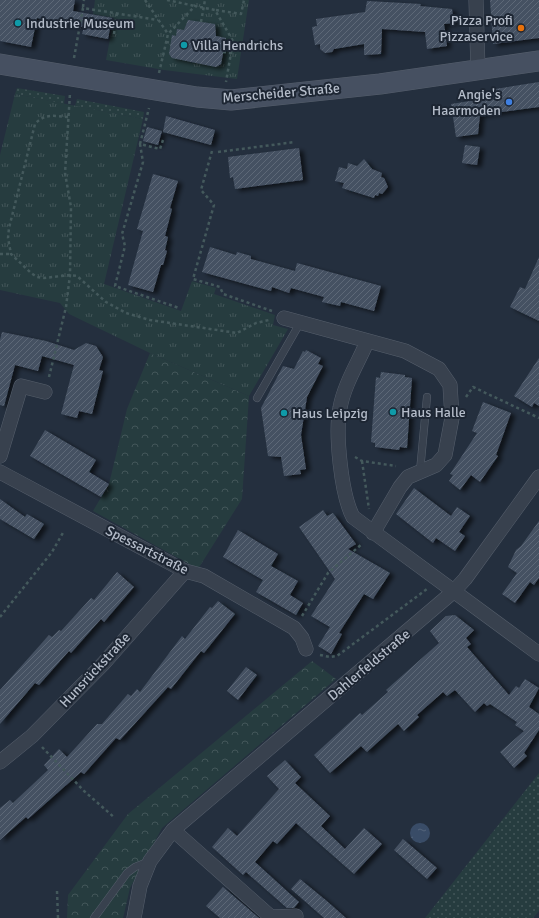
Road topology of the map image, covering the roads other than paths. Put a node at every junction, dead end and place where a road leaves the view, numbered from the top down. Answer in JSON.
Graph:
{"nodes":[{"id":1,"x":476,"y":0,"type":"edge"},
{"id":2,"x":539,"y":61,"type":"edge"},
{"id":3,"x":0,"y":64,"type":"edge"},
{"id":4,"x":478,"y":70,"type":"junction"},
{"id":5,"x":284,"y":318,"type":"road end"},
{"id":6,"x":300,"y":324,"type":"junction"},
{"id":7,"x":367,"y":342,"type":"junction"},
{"id":8,"x":45,"y":392,"type":"road end"},
{"id":9,"x":427,"y":397,"type":"dead end"},
{"id":10,"x":257,"y":398,"type":"dead end"},
{"id":11,"x":0,"y":456,"type":"edge"},
{"id":12,"x":420,"y":470,"type":"junction"},
{"id":13,"x":0,"y":472,"type":"edge"},
{"id":14,"x":539,"y":477,"type":"edge"},
{"id":15,"x":373,"y":533,"type":"junction"},
{"id":16,"x":185,"y":571,"type":"junction"},
{"id":17,"x":453,"y":592,"type":"junction"},
{"id":18,"x":306,"y":649,"type":"road end"},
{"id":19,"x":539,"y":654,"type":"edge"},
{"id":20,"x":1,"y":760,"type":"edge"},
{"id":21,"x":173,"y":830,"type":"junction"},
{"id":22,"x":150,"y":861,"type":"junction"},
{"id":23,"x":296,"y":916,"type":"dead end"},
{"id":24,"x":94,"y":918,"type":"edge"},
{"id":25,"x":134,"y":918,"type":"edge"}],
"edges":[{"from":1,"to":4,"type":"street"},
{"from":2,"to":4,"type":"main road","name":"Merscheider Straße"},
{"from":3,"to":4,"type":"main road","name":"Merscheider Straße"},
{"from":5,"to":6,"type":"street"},
{"from":6,"to":7,"type":"street"},
{"from":6,"to":10,"type":"lane"},
{"from":7,"to":12,"type":"street"},
{"from":7,"to":15,"type":"street"},
{"from":8,"to":11,"type":"street"},
{"from":9,"to":12,"type":"lane"},
{"from":12,"to":15,"type":"street"},
{"from":13,"to":16,"type":"street","name":"Spessartstraße"},
{"from":14,"to":17,"type":"street","name":"Dahlerfeldstraße"},
{"from":15,"to":17,"type":"street"},
{"from":16,"to":18,"type":"street","name":"Spessartstraße"},
{"from":16,"to":20,"type":"street","name":"Hunsrückstraße"},
{"from":17,"to":19,"type":"street"},
{"from":17,"to":21,"type":"street","name":"Dahlerfeldstraße"},
{"from":21,"to":22,"type":"street","name":"Dahlerfeldstraße"},
{"from":21,"to":23,"type":"street"},
{"from":22,"to":24,"type":"lane"},
{"from":22,"to":25,"type":"street","name":"Dahlerfeldstraße"}]}
